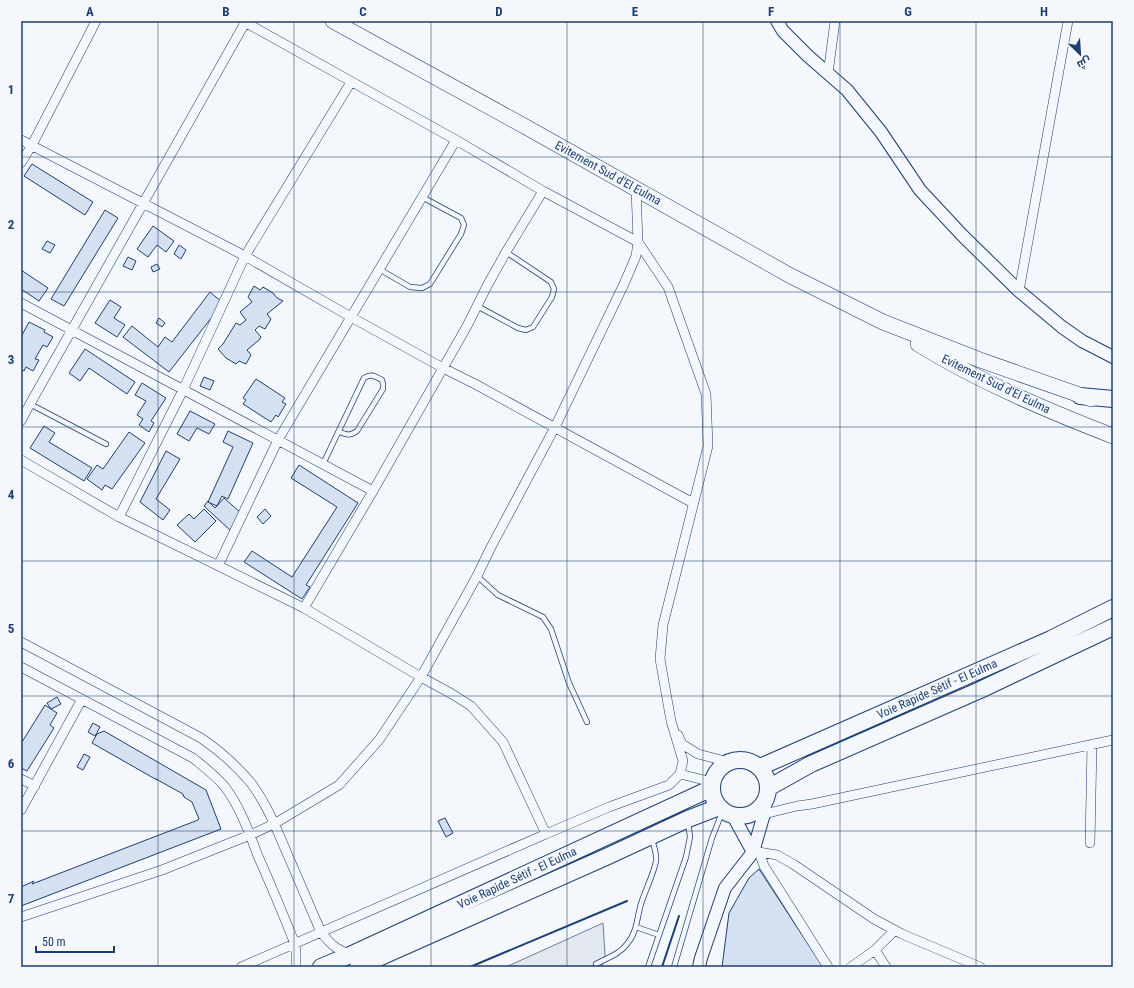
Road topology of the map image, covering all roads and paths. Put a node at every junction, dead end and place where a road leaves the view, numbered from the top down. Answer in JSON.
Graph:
{"nodes":[{"id":1,"x":96,"y":21,"type":"edge"},
{"id":2,"x":244,"y":21,"type":"edge"},
{"id":3,"x":333,"y":21,"type":"edge"},
{"id":4,"x":777,"y":21,"type":"edge"},
{"id":5,"x":836,"y":21,"type":"edge"},
{"id":6,"x":1068,"y":21,"type":"edge"},
{"id":7,"x":828,"y":74,"type":"junction"},
{"id":8,"x":351,"y":82,"type":"junction"},
{"id":9,"x":21,"y":140,"type":"edge"},
{"id":10,"x":456,"y":140,"type":"junction"},
{"id":11,"x":32,"y":145,"type":"junction"},
{"id":12,"x":21,"y":163,"type":"edge"},
{"id":13,"x":636,"y":189,"type":"junction"},
{"id":14,"x":543,"y":191,"type":"junction"},
{"id":15,"x":422,"y":197,"type":"junction"},
{"id":16,"x":142,"y":204,"type":"junction"},
{"id":17,"x":638,"y":242,"type":"junction"},
{"id":18,"x":506,"y":252,"type":"junction"},
{"id":19,"x":245,"y":256,"type":"junction"},
{"id":20,"x":379,"y":270,"type":"junction"},
{"id":21,"x":1019,"y":291,"type":"junction"},
{"id":22,"x":21,"y":303,"type":"edge"},
{"id":23,"x":477,"y":306,"type":"junction"},
{"id":24,"x":351,"y":317,"type":"junction"},
{"id":25,"x":883,"y":322,"type":"junction"},
{"id":26,"x":72,"y":330,"type":"junction"},
{"id":27,"x":1113,"y":357,"type":"edge"},
{"id":28,"x":443,"y":368,"type":"junction"},
{"id":29,"x":183,"y":390,"type":"junction"},
{"id":30,"x":1080,"y":396,"type":"junction"},
{"id":31,"x":1113,"y":399,"type":"edge"},
{"id":32,"x":30,"y":404,"type":"junction"},
{"id":33,"x":1113,"y":406,"type":"edge"},
{"id":34,"x":21,"y":421,"type":"edge"},
{"id":35,"x":556,"y":428,"type":"junction"},
{"id":36,"x":340,"y":432,"type":"junction"},
{"id":37,"x":1113,"y":436,"type":"edge"},
{"id":38,"x":278,"y":440,"type":"junction"},
{"id":39,"x":106,"y":444,"type":"dead end"},
{"id":40,"x":21,"y":460,"type":"edge"},
{"id":41,"x":323,"y":464,"type":"junction"},
{"id":42,"x":373,"y":491,"type":"junction"},
{"id":43,"x":693,"y":503,"type":"junction"},
{"id":44,"x":119,"y":517,"type":"junction"},
{"id":45,"x":218,"y":566,"type":"junction"},
{"id":46,"x":477,"y":576,"type":"junction"},
{"id":47,"x":304,"y":608,"type":"junction"},
{"id":48,"x":1113,"y":608,"type":"edge"},
{"id":49,"x":1113,"y":626,"type":"edge"},
{"id":50,"x":21,"y":642,"type":"edge"},
{"id":51,"x":21,"y":667,"type":"edge"},
{"id":52,"x":421,"y":677,"type":"junction"},
{"id":53,"x":82,"y":699,"type":"junction"},
{"id":54,"x":671,"y":721,"type":"junction"},
{"id":55,"x":587,"y":722,"type":"dead end"},
{"id":56,"x":1113,"y":740,"type":"edge"},
{"id":57,"x":1092,"y":744,"type":"junction"},
{"id":58,"x":729,"y":762,"type":"junction"},
{"id":59,"x":760,"y":767,"type":"junction"},
{"id":60,"x":680,"y":774,"type":"junction"},
{"id":61,"x":21,"y":779,"type":"edge"},
{"id":62,"x":712,"y":785,"type":"junction"},
{"id":63,"x":35,"y":786,"type":"junction"},
{"id":64,"x":767,"y":792,"type":"junction"},
{"id":65,"x":21,"y":810,"type":"edge"},
{"id":66,"x":725,"y":810,"type":"junction"},
{"id":67,"x":764,"y":814,"type":"junction"},
{"id":68,"x":688,"y":819,"type":"junction"},
{"id":69,"x":274,"y":824,"type":"junction"},
{"id":70,"x":546,"y":834,"type":"junction"},
{"id":71,"x":250,"y":835,"type":"junction"},
{"id":72,"x":651,"y":836,"type":"junction"},
{"id":73,"x":1090,"y":843,"type":"dead end"},
{"id":74,"x":756,"y":852,"type":"junction"},
{"id":75,"x":21,"y":917,"type":"edge"},
{"id":76,"x":636,"y":927,"type":"junction"},
{"id":77,"x":895,"y":930,"type":"junction"},
{"id":78,"x":321,"y":932,"type":"junction"},
{"id":79,"x":660,"y":935,"type":"junction"},
{"id":80,"x":295,"y":944,"type":"junction"},
{"id":81,"x":875,"y":950,"type":"junction"},
{"id":82,"x":354,"y":961,"type":"edge"},
{"id":83,"x":596,"y":964,"type":"dead end"},
{"id":84,"x":241,"y":967,"type":"edge"},
{"id":85,"x":296,"y":967,"type":"edge"},
{"id":86,"x":321,"y":967,"type":"edge"},
{"id":87,"x":648,"y":967,"type":"edge"},
{"id":88,"x":674,"y":967,"type":"edge"},
{"id":89,"x":699,"y":967,"type":"edge"},
{"id":90,"x":828,"y":967,"type":"edge"},
{"id":91,"x":851,"y":967,"type":"edge"},
{"id":92,"x":886,"y":967,"type":"edge"},
{"id":93,"x":980,"y":967,"type":"edge"}],
"edges":[{"from":1,"to":11,"type":"street"},
{"from":2,"to":8,"type":"street"},
{"from":2,"to":16,"type":"street"},
{"from":3,"to":13,"type":"main road","name":"Evitement Sud d'El Eulma"},
{"from":4,"to":7,"type":"street"},
{"from":5,"to":7,"type":"street"},
{"from":6,"to":21,"type":"street"},
{"from":7,"to":21,"type":"street"},
{"from":8,"to":10,"type":"street"},
{"from":8,"to":19,"type":"street"},
{"from":9,"to":11,"type":"street"},
{"from":10,"to":14,"type":"street"},
{"from":10,"to":15,"type":"street"},
{"from":11,"to":12,"type":"street"},
{"from":11,"to":16,"type":"street"},
{"from":13,"to":17,"type":"street"},
{"from":13,"to":25,"type":"main road","name":"Evitement Sud d'El Eulma"},
{"from":14,"to":17,"type":"street"},
{"from":14,"to":18,"type":"street"},
{"from":15,"to":20,"type":"street"},
{"from":15,"to":20,"type":"lane"},
{"from":16,"to":19,"type":"street"},
{"from":16,"to":26,"type":"street"},
{"from":17,"to":35,"type":"street"},
{"from":17,"to":43,"type":"street"},
{"from":18,"to":23,"type":"street"},
{"from":18,"to":23,"type":"lane"},
{"from":19,"to":24,"type":"street"},
{"from":19,"to":29,"type":"street"},
{"from":20,"to":24,"type":"street"},
{"from":21,"to":27,"type":"street"},
{"from":22,"to":26,"type":"street"},
{"from":23,"to":28,"type":"street"},
{"from":24,"to":28,"type":"street"},
{"from":24,"to":38,"type":"street"},
{"from":25,"to":30,"type":"main road","name":"Evitement Sud d'El Eulma"},
{"from":25,"to":37,"type":"main road","name":"Evitement Sud d'El Eulma"},
{"from":26,"to":29,"type":"street"},
{"from":26,"to":32,"type":"street"},
{"from":28,"to":35,"type":"street"},
{"from":28,"to":42,"type":"street"},
{"from":29,"to":38,"type":"street"},
{"from":29,"to":44,"type":"street"},
{"from":30,"to":31,"type":"highway"},
{"from":30,"to":33,"type":"main road","name":"Evitement Sud d'El Eulma"},
{"from":32,"to":34,"type":"street"},
{"from":32,"to":39,"type":"lane"},
{"from":35,"to":43,"type":"street"},
{"from":35,"to":46,"type":"street"},
{"from":36,"to":36,"type":"lane"},
{"from":36,"to":41,"type":"lane"},
{"from":38,"to":41,"type":"street"},
{"from":38,"to":45,"type":"street"},
{"from":40,"to":44,"type":"street"},
{"from":41,"to":42,"type":"street"},
{"from":42,"to":47,"type":"street"},
{"from":43,"to":54,"type":"street"},
{"from":44,"to":45,"type":"street"},
{"from":45,"to":47,"type":"street"},
{"from":46,"to":52,"type":"street"},
{"from":46,"to":55,"type":"lane"},
{"from":47,"to":52,"type":"street"},
{"from":48,"to":59,"type":"highway","name":"Voie Rapide Sétif - El Eulma"},
{"from":49,"to":64,"type":"highway","name":"Voie Rapide Sétif - El Eulma"},
{"from":50,"to":69,"type":"street"},
{"from":51,"to":53,"type":"street"},
{"from":52,"to":69,"type":"street"},
{"from":52,"to":70,"type":"street"},
{"from":53,"to":63,"type":"street"},
{"from":53,"to":71,"type":"street"},
{"from":54,"to":58,"type":"street"},
{"from":54,"to":60,"type":"street"},
{"from":56,"to":57,"type":"street"},
{"from":57,"to":67,"type":"street"},
{"from":57,"to":73,"type":"street"},
{"from":58,"to":59,"type":"highway"},
{"from":58,"to":62,"type":"highway"},
{"from":59,"to":64,"type":"highway"},
{"from":60,"to":62,"type":"street"},
{"from":60,"to":70,"type":"street"},
{"from":61,"to":63,"type":"street"},
{"from":62,"to":66,"type":"highway"},
{"from":62,"to":82,"type":"highway","name":"Voie Rapide Sétif - El Eulma"},
{"from":63,"to":65,"type":"street"},
{"from":64,"to":66,"type":"highway"},
{"from":64,"to":67,"type":"street"},
{"from":66,"to":68,"type":"highway","name":"Voie Rapide Sétif - El Eulma"},
{"from":66,"to":74,"type":"street"},
{"from":66,"to":88,"type":"lane"},
{"from":67,"to":74,"type":"street"},
{"from":68,"to":72,"type":"highway","name":"Voie Rapide Sétif - El Eulma"},
{"from":68,"to":79,"type":"lane"},
{"from":69,"to":71,"type":"street"},
{"from":69,"to":78,"type":"street"},
{"from":70,"to":78,"type":"street"},
{"from":71,"to":75,"type":"street"},
{"from":71,"to":80,"type":"street"},
{"from":72,"to":76,"type":"lane"},
{"from":72,"to":82,"type":"highway","name":"Voie Rapide Sétif - El Eulma"},
{"from":74,"to":77,"type":"street"},
{"from":74,"to":89,"type":"street"},
{"from":74,"to":90,"type":"street"},
{"from":76,"to":79,"type":"lane"},
{"from":76,"to":83,"type":"lane"},
{"from":77,"to":81,"type":"street"},
{"from":77,"to":93,"type":"street"},
{"from":78,"to":80,"type":"street"},
{"from":78,"to":82,"type":"street"},
{"from":79,"to":87,"type":"lane"},
{"from":80,"to":84,"type":"street"},
{"from":80,"to":85,"type":"street"},
{"from":81,"to":91,"type":"street"},
{"from":81,"to":92,"type":"street"},
{"from":82,"to":86,"type":"highway","name":"Voie Rapide Sétif - El Eulma"}]}
